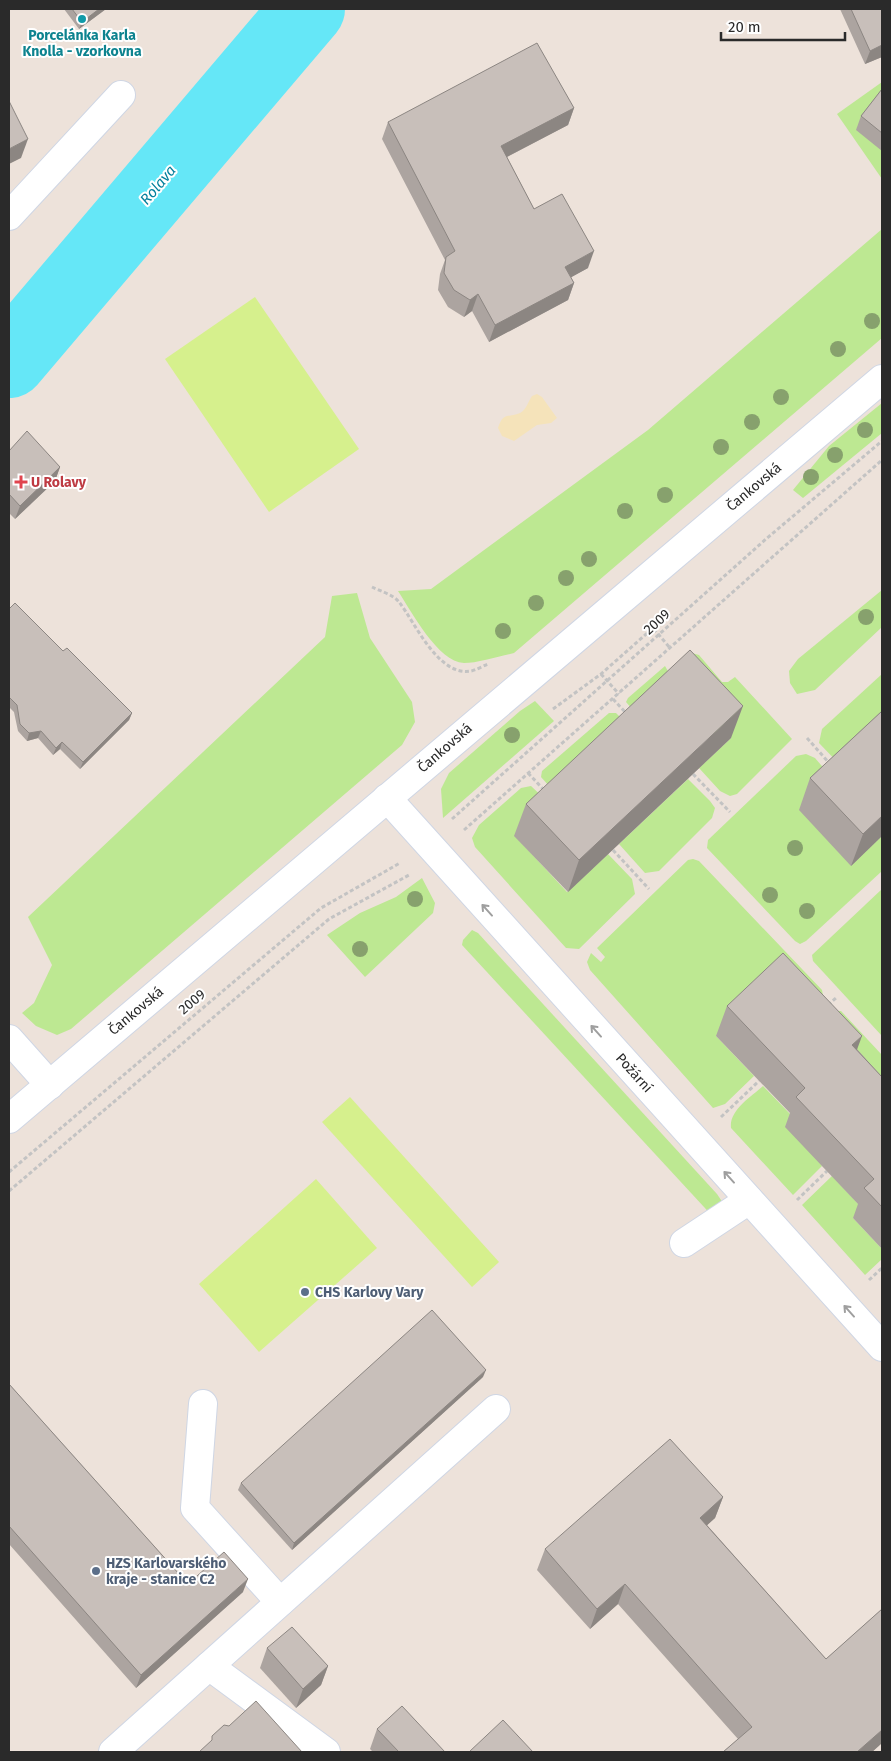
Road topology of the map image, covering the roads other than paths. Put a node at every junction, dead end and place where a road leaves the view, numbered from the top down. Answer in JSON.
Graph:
{"nodes":[{"id":1,"x":121,"y":95,"type":"dead end"},
{"id":2,"x":9,"y":216,"type":"edge"},
{"id":3,"x":882,"y":379,"type":"edge"},
{"id":4,"x":387,"y":798,"type":"junction"},
{"id":5,"x":9,"y":1039,"type":"edge"},
{"id":6,"x":50,"y":1084,"type":"junction"},
{"id":7,"x":9,"y":1119,"type":"edge"},
{"id":8,"x":749,"y":1200,"type":"junction"},
{"id":9,"x":684,"y":1244,"type":"dead end"},
{"id":10,"x":882,"y":1347,"type":"edge"},
{"id":11,"x":203,"y":1404,"type":"dead end"},
{"id":12,"x":496,"y":1409,"type":"dead end"},
{"id":13,"x":280,"y":1602,"type":"junction"},
{"id":14,"x":209,"y":1666,"type":"junction"},
{"id":15,"x":113,"y":1752,"type":"edge"},
{"id":16,"x":326,"y":1752,"type":"edge"}],
"edges":[{"from":1,"to":2,"type":"street"},
{"from":3,"to":4,"type":"street","name":"Čankovská"},
{"from":4,"to":6,"type":"street","name":"Čankovská"},
{"from":8,"to":4,"type":"street","name":"Požární","one_way":true},
{"from":5,"to":6,"type":"street"},
{"from":6,"to":7,"type":"street","name":"Čankovská"},
{"from":8,"to":9,"type":"street"},
{"from":10,"to":8,"type":"street","name":"Požární","one_way":true},
{"from":11,"to":13,"type":"street"},
{"from":12,"to":13,"type":"street"},
{"from":13,"to":14,"type":"street"},
{"from":14,"to":15,"type":"street"},
{"from":14,"to":16,"type":"street"}]}
